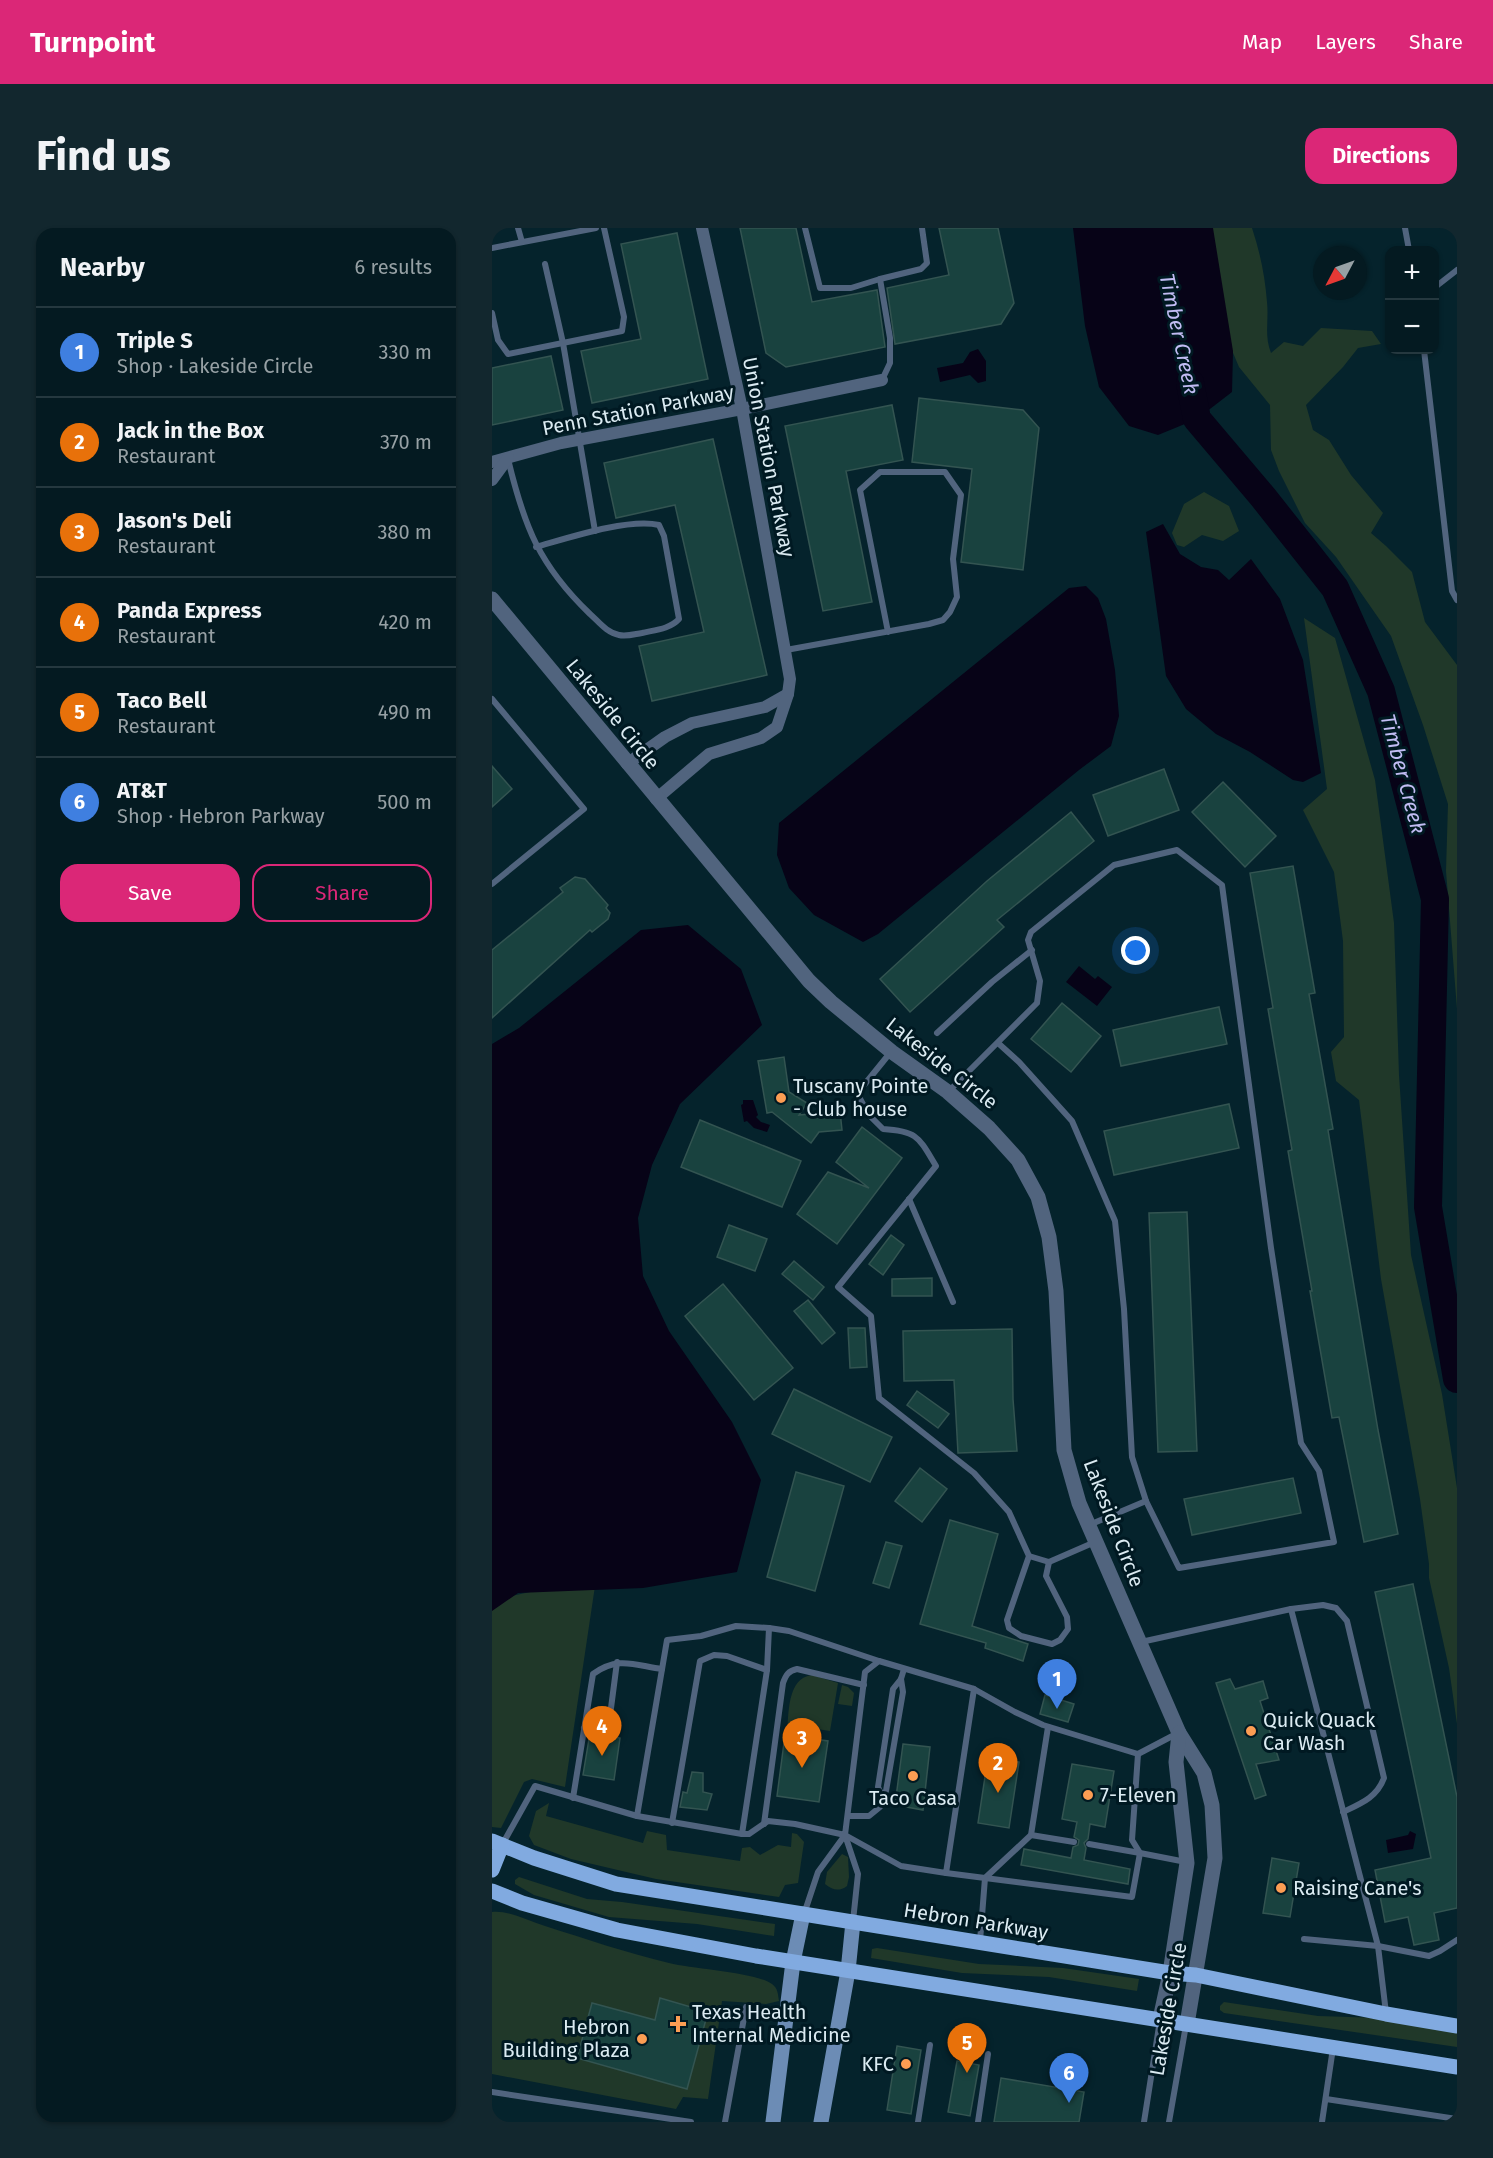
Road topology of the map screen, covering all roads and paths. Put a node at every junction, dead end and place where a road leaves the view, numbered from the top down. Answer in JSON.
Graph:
{"nodes":[{"id":1,"x":518,"y":228,"type":"edge"},
{"id":2,"x":596,"y":228,"type":"edge"},
{"id":3,"x":604,"y":228,"type":"edge"},
{"id":4,"x":702,"y":228,"type":"edge"},
{"id":5,"x":805,"y":228,"type":"edge"},
{"id":6,"x":922,"y":228,"type":"edge"},
{"id":7,"x":1405,"y":228,"type":"edge"},
{"id":8,"x":522,"y":242,"type":"junction"},
{"id":9,"x":1408,"y":246,"type":"edge"},
{"id":10,"x":492,"y":248,"type":"edge"},
{"id":11,"x":545,"y":264,"type":"dead end"},
{"id":12,"x":1457,"y":270,"type":"edge"},
{"id":13,"x":880,"y":279,"type":"junction"},
{"id":14,"x":1439,"y":284,"type":"edge"},
{"id":15,"x":492,"y":313,"type":"edge"},
{"id":16,"x":563,"y":343,"type":"junction"},
{"id":17,"x":1424,"y":354,"type":"edge"},
{"id":18,"x":882,"y":380,"type":"joint"},
{"id":19,"x":742,"y":409,"type":"junction"},
{"id":20,"x":579,"y":441,"type":"junction"},
{"id":21,"x":508,"y":458,"type":"junction"},
{"id":22,"x":492,"y":462,"type":"edge"},
{"id":23,"x":492,"y":480,"type":"edge"},
{"id":24,"x":595,"y":531,"type":"junction"},
{"id":25,"x":536,"y":547,"type":"junction"},
{"id":26,"x":492,"y":599,"type":"edge"},
{"id":27,"x":1457,"y":600,"type":"edge"},
{"id":28,"x":888,"y":632,"type":"junction"},
{"id":29,"x":786,"y":650,"type":"junction"},
{"id":30,"x":788,"y":694,"type":"junction"},
{"id":31,"x":492,"y":699,"type":"edge"},
{"id":32,"x":627,"y":764,"type":"junction"},
{"id":33,"x":656,"y":799,"type":"junction"},
{"id":34,"x":492,"y":884,"type":"edge"},
{"id":35,"x":1032,"y":950,"type":"junction"},
{"id":36,"x":936,"y":1033,"type":"dead end"},
{"id":37,"x":998,"y":1043,"type":"junction"},
{"id":38,"x":892,"y":1052,"type":"junction"},
{"id":39,"x":948,"y":1092,"type":"junction"},
{"id":40,"x":909,"y":1199,"type":"junction"},
{"id":41,"x":953,"y":1302,"type":"dead end"},
{"id":42,"x":1146,"y":1501,"type":"junction"},
{"id":43,"x":1089,"y":1526,"type":"junction"},
{"id":44,"x":1096,"y":1542,"type":"junction"},
{"id":45,"x":1029,"y":1556,"type":"junction"},
{"id":46,"x":1049,"y":1562,"type":"junction"},
{"id":47,"x":1291,"y":1609,"type":"junction"},
{"id":48,"x":769,"y":1628,"type":"junction"},
{"id":49,"x":1139,"y":1642,"type":"junction"},
{"id":50,"x":879,"y":1661,"type":"junction"},
{"id":51,"x":617,"y":1662,"type":"junction"},
{"id":52,"x":904,"y":1669,"type":"junction"},
{"id":53,"x":662,"y":1670,"type":"junction"},
{"id":54,"x":767,"y":1670,"type":"junction"},
{"id":55,"x":901,"y":1679,"type":"junction"},
{"id":56,"x":864,"y":1685,"type":"junction"},
{"id":57,"x":975,"y":1689,"type":"junction"},
{"id":58,"x":1048,"y":1727,"type":"junction"},
{"id":59,"x":584,"y":1728,"type":"junction"},
{"id":60,"x":1179,"y":1733,"type":"junction"},
{"id":61,"x":1138,"y":1754,"type":"junction"},
{"id":62,"x":882,"y":1796,"type":"junction"},
{"id":63,"x":573,"y":1798,"type":"junction"},
{"id":64,"x":1343,"y":1812,"type":"junction"},
{"id":65,"x":637,"y":1816,"type":"junction"},
{"id":66,"x":848,"y":1816,"type":"junction"},
{"id":67,"x":672,"y":1823,"type":"junction"},
{"id":68,"x":764,"y":1824,"type":"junction"},
{"id":69,"x":742,"y":1833,"type":"junction"},
{"id":70,"x":845,"y":1835,"type":"junction"},
{"id":71,"x":1031,"y":1835,"type":"junction"},
{"id":72,"x":1074,"y":1842,"type":"dead end"},
{"id":73,"x":497,"y":1843,"type":"edge"},
{"id":74,"x":1089,"y":1844,"type":"dead end"},
{"id":75,"x":1140,"y":1853,"type":"junction"},
{"id":76,"x":1187,"y":1863,"type":"junction"},
{"id":77,"x":492,"y":1870,"type":"edge"},
{"id":78,"x":946,"y":1873,"type":"junction"},
{"id":79,"x":985,"y":1878,"type":"junction"},
{"id":80,"x":492,"y":1891,"type":"edge"},
{"id":81,"x":804,"y":1914,"type":"junction"},
{"id":82,"x":853,"y":1922,"type":"junction"},
{"id":83,"x":1304,"y":1939,"type":"dead end"},
{"id":84,"x":1457,"y":1940,"type":"edge"},
{"id":85,"x":980,"y":1942,"type":"junction"},
{"id":86,"x":1378,"y":1946,"type":"junction"},
{"id":87,"x":793,"y":1962,"type":"junction"},
{"id":88,"x":848,"y":1971,"type":"junction"},
{"id":89,"x":1170,"y":1973,"type":"junction"},
{"id":90,"x":1196,"y":1975,"type":"junction"},
{"id":91,"x":746,"y":2007,"type":"dead end"},
{"id":92,"x":1386,"y":2014,"type":"junction"},
{"id":93,"x":1160,"y":2019,"type":"junction"},
{"id":94,"x":1187,"y":2024,"type":"junction"},
{"id":95,"x":1457,"y":2026,"type":"edge"},
{"id":96,"x":930,"y":2045,"type":"dead end"},
{"id":97,"x":1333,"y":2047,"type":"junction"},
{"id":98,"x":988,"y":2054,"type":"dead end"},
{"id":99,"x":1457,"y":2067,"type":"edge"},
{"id":100,"x":492,"y":2091,"type":"edge"},
{"id":101,"x":1326,"y":2099,"type":"junction"},
{"id":102,"x":1457,"y":2119,"type":"edge"},
{"id":103,"x":691,"y":2122,"type":"edge"},
{"id":104,"x":724,"y":2122,"type":"edge"},
{"id":105,"x":773,"y":2122,"type":"edge"},
{"id":106,"x":821,"y":2122,"type":"edge"},
{"id":107,"x":918,"y":2122,"type":"edge"},
{"id":108,"x":978,"y":2122,"type":"edge"},
{"id":109,"x":1144,"y":2122,"type":"edge"},
{"id":110,"x":1169,"y":2122,"type":"edge"},
{"id":111,"x":1322,"y":2122,"type":"edge"}],
"edges":[{"from":1,"to":8,"type":"lane"},
{"from":2,"to":8,"type":"lane"},
{"from":3,"to":16,"type":"lane"},
{"from":4,"to":19,"type":"street","name":"Union Station Parkway"},
{"from":5,"to":13,"type":"lane"},
{"from":6,"to":13,"type":"lane"},
{"from":7,"to":9,"type":"lane"},
{"from":8,"to":10,"type":"lane"},
{"from":11,"to":16,"type":"lane"},
{"from":12,"to":14,"type":"lane"},
{"from":13,"to":18,"type":"lane"},
{"from":15,"to":16,"type":"lane"},
{"from":16,"to":20,"type":"lane"},
{"from":17,"to":27,"type":"lane"},
{"from":18,"to":19,"type":"street","name":"Penn Station Parkway"},
{"from":19,"to":20,"type":"street","name":"Penn Station Parkway"},
{"from":19,"to":29,"type":"street","name":"Union Station Parkway"},
{"from":20,"to":21,"type":"street","name":"Penn Station Parkway"},
{"from":20,"to":24,"type":"lane"},
{"from":21,"to":22,"type":"street","name":"Penn Station Parkway"},
{"from":21,"to":23,"type":"street"},
{"from":21,"to":25,"type":"lane"},
{"from":24,"to":25,"type":"lane"},
{"from":24,"to":25,"type":"lane"},
{"from":26,"to":32,"type":"street","name":"Lakeside Circle"},
{"from":28,"to":28,"type":"lane"},
{"from":28,"to":29,"type":"lane"},
{"from":29,"to":30,"type":"street","name":"Union Station Parkway"},
{"from":30,"to":32,"type":"street"},
{"from":30,"to":33,"type":"street","name":"Union Station Parkway"},
{"from":31,"to":34,"type":"lane"},
{"from":32,"to":33,"type":"street","name":"Lakeside Circle"},
{"from":33,"to":38,"type":"street","name":"Lakeside Circle"},
{"from":35,"to":36,"type":"lane"},
{"from":35,"to":37,"type":"lane"},
{"from":35,"to":42,"type":"lane"},
{"from":37,"to":39,"type":"lane"},
{"from":37,"to":42,"type":"lane"},
{"from":38,"to":39,"type":"street","name":"Lakeside Circle"},
{"from":38,"to":40,"type":"lane"},
{"from":39,"to":43,"type":"street","name":"Lakeside Circle"},
{"from":40,"to":41,"type":"lane"},
{"from":40,"to":45,"type":"lane"},
{"from":42,"to":43,"type":"lane"},
{"from":43,"to":44,"type":"street","name":"Lakeside Circle"},
{"from":44,"to":46,"type":"lane"},
{"from":44,"to":49,"type":"street","name":"Lakeside Circle"},
{"from":45,"to":46,"type":"lane"},
{"from":45,"to":46,"type":"lane"},
{"from":47,"to":49,"type":"lane"},
{"from":47,"to":64,"type":"lane"},
{"from":47,"to":64,"type":"lane"},
{"from":48,"to":50,"type":"lane"},
{"from":48,"to":53,"type":"lane"},
{"from":48,"to":54,"type":"lane"},
{"from":49,"to":60,"type":"street","name":"Lakeside Circle"},
{"from":50,"to":52,"type":"lane"},
{"from":50,"to":56,"type":"lane"},
{"from":51,"to":53,"type":"lane"},
{"from":51,"to":59,"type":"lane"},
{"from":51,"to":59,"type":"lane"},
{"from":52,"to":55,"type":"lane"},
{"from":52,"to":57,"type":"lane"},
{"from":53,"to":65,"type":"lane"},
{"from":54,"to":67,"type":"lane"},
{"from":54,"to":69,"type":"lane"},
{"from":55,"to":62,"type":"lane"},
{"from":55,"to":62,"type":"lane"},
{"from":56,"to":66,"type":"lane"},
{"from":56,"to":68,"type":"lane"},
{"from":57,"to":58,"type":"lane"},
{"from":57,"to":78,"type":"lane"},
{"from":58,"to":61,"type":"lane"},
{"from":58,"to":71,"type":"lane"},
{"from":59,"to":63,"type":"lane"},
{"from":60,"to":61,"type":"lane"},
{"from":60,"to":76,"type":"street","name":"Lakeside Circle"},
{"from":60,"to":90,"type":"street","name":"Lakeside Circle"},
{"from":61,"to":75,"type":"lane"},
{"from":62,"to":66,"type":"lane"},
{"from":63,"to":65,"type":"lane"},
{"from":63,"to":73,"type":"lane"},
{"from":64,"to":86,"type":"lane"},
{"from":65,"to":67,"type":"lane"},
{"from":66,"to":70,"type":"lane"},
{"from":67,"to":69,"type":"lane"},
{"from":68,"to":69,"type":"lane"},
{"from":68,"to":70,"type":"lane"},
{"from":70,"to":78,"type":"lane"},
{"from":70,"to":81,"type":"lane"},
{"from":70,"to":82,"type":"lane"},
{"from":71,"to":72,"type":"lane"},
{"from":71,"to":79,"type":"lane"},
{"from":73,"to":77,"type":"main road"},
{"from":73,"to":81,"type":"main road","name":"Hebron Parkway"},
{"from":74,"to":75,"type":"lane"},
{"from":75,"to":76,"type":"lane"},
{"from":75,"to":79,"type":"lane"},
{"from":76,"to":89,"type":"street","name":"Lakeside Circle"},
{"from":78,"to":79,"type":"lane"},
{"from":79,"to":85,"type":"lane"},
{"from":80,"to":87,"type":"main road"},
{"from":81,"to":82,"type":"main road","name":"Hebron Parkway"},
{"from":81,"to":87,"type":"main road"},
{"from":82,"to":85,"type":"main road","name":"Hebron Parkway"},
{"from":82,"to":88,"type":"main road"},
{"from":83,"to":86,"type":"lane"},
{"from":84,"to":86,"type":"lane"},
{"from":85,"to":89,"type":"main road","name":"Hebron Parkway"},
{"from":86,"to":92,"type":"lane"},
{"from":87,"to":88,"type":"main road"},
{"from":87,"to":105,"type":"main road"},
{"from":88,"to":93,"type":"main road"},
{"from":88,"to":106,"type":"main road"},
{"from":89,"to":90,"type":"main road","name":"Hebron Parkway"},
{"from":89,"to":93,"type":"street","name":"Lakeside Circle"},
{"from":90,"to":92,"type":"main road","name":"Hebron Parkway"},
{"from":90,"to":94,"type":"street","name":"Lakeside Circle"},
{"from":91,"to":104,"type":"lane"},
{"from":92,"to":95,"type":"main road","name":"Hebron Parkway"},
{"from":93,"to":94,"type":"main road"},
{"from":93,"to":109,"type":"lane","name":"Lakeside Circle"},
{"from":94,"to":97,"type":"main road"},
{"from":94,"to":110,"type":"lane","name":"Lakeside Circle"},
{"from":96,"to":107,"type":"lane"},
{"from":97,"to":99,"type":"main road"},
{"from":97,"to":101,"type":"lane"},
{"from":98,"to":108,"type":"lane"},
{"from":100,"to":103,"type":"lane"},
{"from":101,"to":102,"type":"lane"},
{"from":101,"to":111,"type":"lane"}]}
